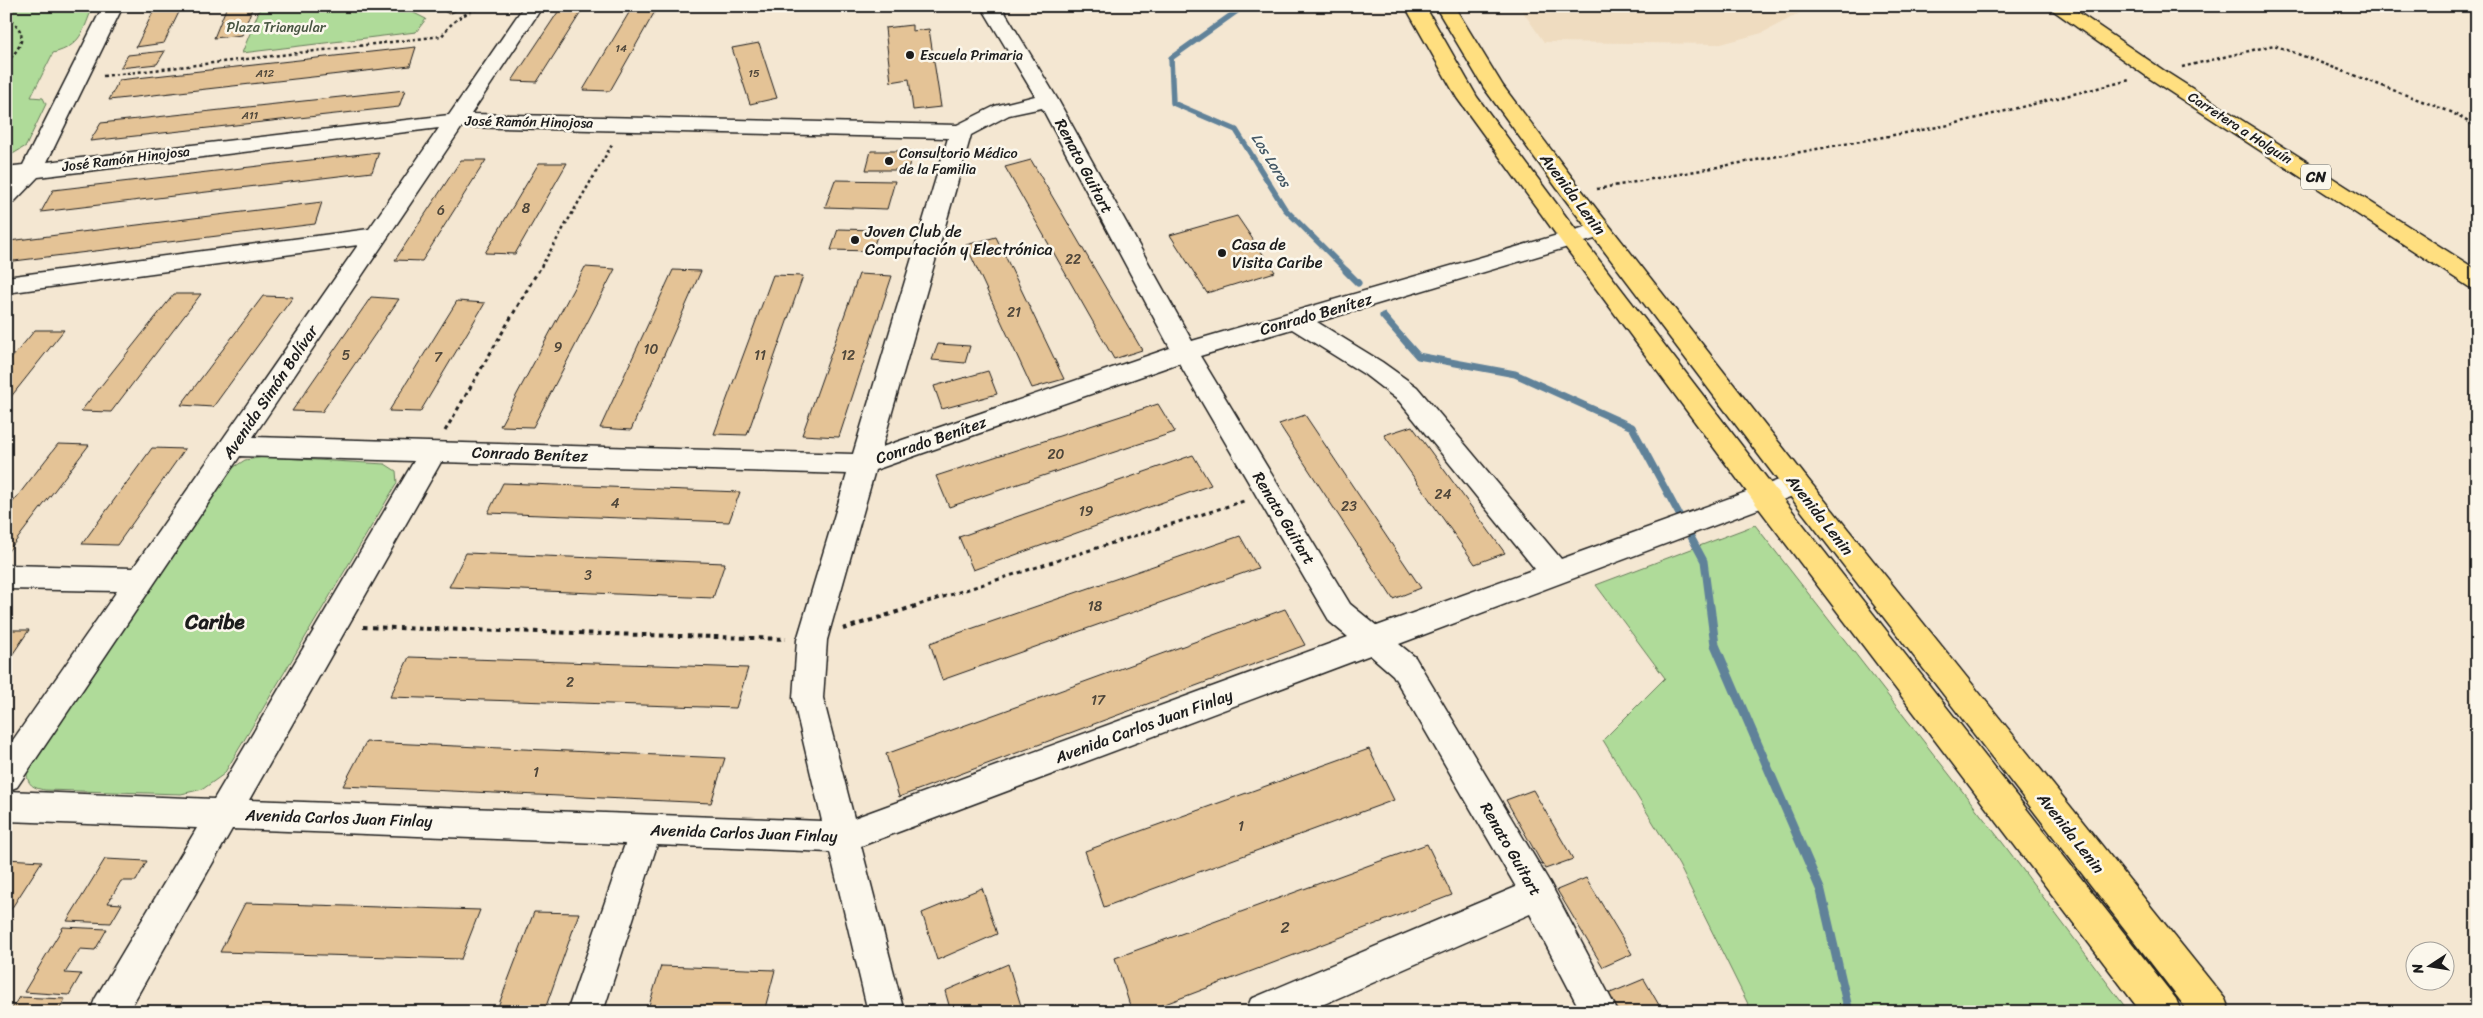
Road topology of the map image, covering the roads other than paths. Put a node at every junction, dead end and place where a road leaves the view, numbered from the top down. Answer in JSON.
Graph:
{"nodes":[{"id":1,"x":113,"y":6,"type":"edge"},
{"id":2,"x":534,"y":6,"type":"edge"},
{"id":3,"x":991,"y":6,"type":"edge"},
{"id":4,"x":1415,"y":6,"type":"edge"},
{"id":5,"x":1444,"y":6,"type":"edge"},
{"id":6,"x":2056,"y":6,"type":"edge"},
{"id":7,"x":1048,"y":100,"type":"junction"},
{"id":8,"x":456,"y":120,"type":"junction"},
{"id":9,"x":961,"y":132,"type":"junction"},
{"id":10,"x":32,"y":170,"type":"junction"},
{"id":11,"x":6,"y":174,"type":"edge"},
{"id":12,"x":6,"y":198,"type":"edge"},
{"id":13,"x":1600,"y":230,"type":"junction"},
{"id":14,"x":377,"y":235,"type":"junction"},
{"id":15,"x":1571,"y":238,"type":"junction"},
{"id":16,"x":2477,"y":281,"type":"edge"},
{"id":17,"x":6,"y":285,"type":"edge"},
{"id":18,"x":1296,"y":320,"type":"junction"},
{"id":19,"x":1185,"y":352,"type":"junction"},
{"id":20,"x":234,"y":446,"type":"junction"},
{"id":21,"x":434,"y":451,"type":"junction"},
{"id":22,"x":863,"y":464,"type":"junction"},
{"id":23,"x":1796,"y":484,"type":"junction"},
{"id":24,"x":1766,"y":496,"type":"junction"},
{"id":25,"x":1555,"y":573,"type":"junction"},
{"id":26,"x":6,"y":577,"type":"edge"},
{"id":27,"x":140,"y":580,"type":"junction"},
{"id":28,"x":1373,"y":640,"type":"junction"},
{"id":29,"x":6,"y":777,"type":"edge"},
{"id":30,"x":6,"y":806,"type":"edge"},
{"id":31,"x":223,"y":814,"type":"junction"},
{"id":32,"x":646,"y":830,"type":"junction"},
{"id":33,"x":844,"y":837,"type":"junction"},
{"id":34,"x":1538,"y":894,"type":"junction"},
{"id":35,"x":108,"y":1012,"type":"edge"},
{"id":36,"x":585,"y":1012,"type":"edge"},
{"id":37,"x":886,"y":1012,"type":"edge"},
{"id":38,"x":1264,"y":1012,"type":"edge"},
{"id":39,"x":1600,"y":1012,"type":"edge"},
{"id":40,"x":2163,"y":1012,"type":"edge"},
{"id":41,"x":2212,"y":1012,"type":"edge"}],
"edges":[{"from":1,"to":10,"type":"street"},
{"from":2,"to":8,"type":"street","name":"Avenida Simón Bolívar"},
{"from":3,"to":7,"type":"street","name":"Renato Guitart"},
{"from":4,"to":15,"type":"main road","name":"Avenida Lenin"},
{"from":5,"to":13,"type":"main road","name":"Avenida Lenin"},
{"from":6,"to":16,"type":"main road","name":"Carretera a Holguín","number":"CN"},
{"from":7,"to":9,"type":"street","name":"José Ramón Hinojosa"},
{"from":7,"to":19,"type":"street","name":"Renato Guitart"},
{"from":8,"to":9,"type":"street","name":"José Ramón Hinojosa"},
{"from":8,"to":10,"type":"street","name":"José Ramón Hinojosa"},
{"from":8,"to":14,"type":"street","name":"Avenida Simón Bolívar"},
{"from":9,"to":22,"type":"street"},
{"from":10,"to":11,"type":"street","name":"José Ramón Hinojosa"},
{"from":10,"to":12,"type":"street"},
{"from":13,"to":15,"type":"street","name":"Conrado Benítez"},
{"from":13,"to":23,"type":"main road","name":"Avenida Lenin"},
{"from":14,"to":17,"type":"street"},
{"from":14,"to":20,"type":"street","name":"Avenida Simón Bolívar"},
{"from":15,"to":18,"type":"street","name":"Conrado Benítez"},
{"from":15,"to":24,"type":"main road","name":"Avenida Lenin"},
{"from":18,"to":19,"type":"street","name":"Conrado Benítez"},
{"from":18,"to":25,"type":"street"},
{"from":19,"to":22,"type":"street","name":"Conrado Benítez"},
{"from":19,"to":28,"type":"street","name":"Renato Guitart"},
{"from":20,"to":21,"type":"street","name":"Conrado Benítez"},
{"from":20,"to":27,"type":"street","name":"Avenida Simón Bolívar"},
{"from":21,"to":22,"type":"street","name":"Conrado Benítez"},
{"from":21,"to":31,"type":"street"},
{"from":22,"to":33,"type":"street"},
{"from":23,"to":24,"type":"street"},
{"from":23,"to":41,"type":"main road","name":"Avenida Lenin"},
{"from":24,"to":25,"type":"street","name":"Avenida Carlos Juan Finlay"},
{"from":24,"to":40,"type":"main road","name":"Avenida Lenin"},
{"from":25,"to":28,"type":"street","name":"Avenida Carlos Juan Finlay"},
{"from":26,"to":27,"type":"street"},
{"from":27,"to":29,"type":"street","name":"Avenida Simón Bolívar"},
{"from":28,"to":33,"type":"street","name":"Avenida Carlos Juan Finlay"},
{"from":28,"to":34,"type":"street","name":"Renato Guitart"},
{"from":30,"to":31,"type":"street","name":"Avenida Carlos Juan Finlay"},
{"from":31,"to":32,"type":"street","name":"Avenida Carlos Juan Finlay"},
{"from":31,"to":35,"type":"street"},
{"from":32,"to":33,"type":"street","name":"Avenida Carlos Juan Finlay"},
{"from":32,"to":36,"type":"street"},
{"from":33,"to":37,"type":"street"},
{"from":34,"to":38,"type":"street"},
{"from":34,"to":39,"type":"street","name":"Renato Guitart"}]}
